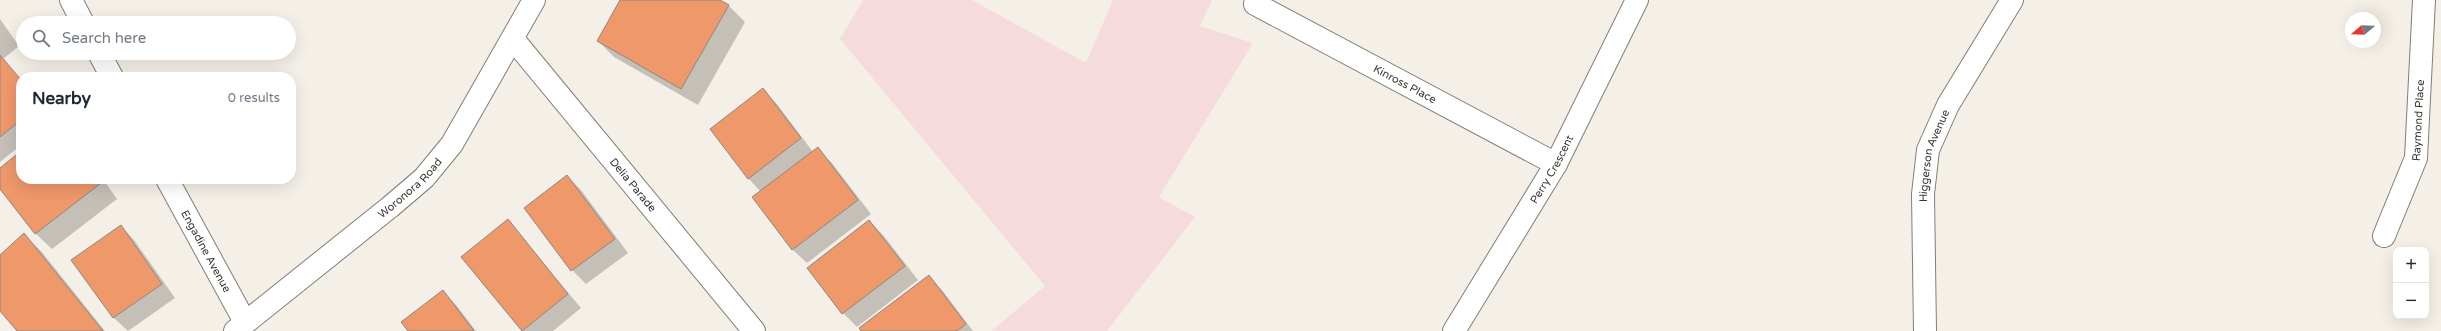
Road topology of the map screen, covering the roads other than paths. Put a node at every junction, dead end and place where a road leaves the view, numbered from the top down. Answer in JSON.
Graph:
{"nodes":[{"id":1,"x":70,"y":0,"type":"edge"},
{"id":2,"x":534,"y":0,"type":"edge"},
{"id":3,"x":1637,"y":0,"type":"edge"},
{"id":4,"x":2012,"y":0,"type":"edge"},
{"id":5,"x":2424,"y":0,"type":"edge"},
{"id":6,"x":1255,"y":4,"type":"dead end"},
{"id":7,"x":79,"y":16,"type":"edge"},
{"id":8,"x":513,"y":39,"type":"junction"},
{"id":9,"x":103,"y":60,"type":"edge"},
{"id":10,"x":109,"y":72,"type":"edge"},
{"id":11,"x":1556,"y":164,"type":"junction"},
{"id":12,"x":169,"y":184,"type":"edge"},
{"id":13,"x":2384,"y":236,"type":"dead end"},
{"id":14,"x":240,"y":327,"type":"edge"},
{"id":15,"x":754,"y":331,"type":"edge"},
{"id":16,"x":1454,"y":331,"type":"edge"},
{"id":17,"x":1925,"y":331,"type":"edge"}],
"edges":[{"from":1,"to":7,"type":"street"},
{"from":2,"to":8,"type":"street","name":"Woronora Road"},
{"from":3,"to":11,"type":"street","name":"Perry Crescent"},
{"from":4,"to":17,"type":"street","name":"Higgerson Avenue"},
{"from":5,"to":13,"type":"street","name":"Raymond Place"},
{"from":6,"to":11,"type":"street","name":"Kinross Place"},
{"from":8,"to":14,"type":"street","name":"Woronora Road"},
{"from":8,"to":15,"type":"street","name":"Delia Parade"},
{"from":9,"to":10,"type":"street"},
{"from":11,"to":16,"type":"street","name":"Perry Crescent"},
{"from":12,"to":14,"type":"street","name":"Engadine Avenue"}]}
